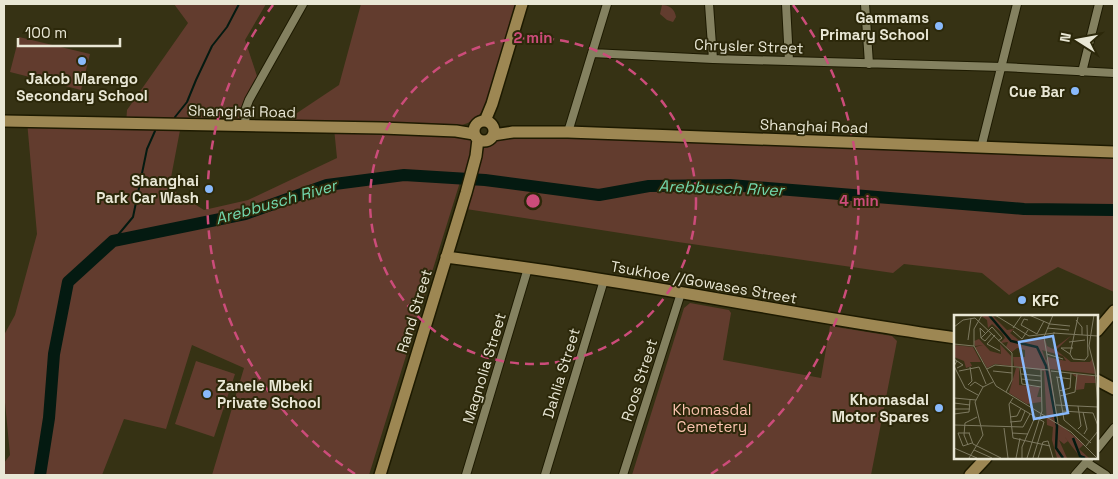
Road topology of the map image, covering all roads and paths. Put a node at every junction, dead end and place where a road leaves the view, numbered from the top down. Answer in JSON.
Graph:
{"nodes":[{"id":1,"x":303,"y":4,"type":"edge"},
{"id":2,"x":522,"y":4,"type":"edge"},
{"id":3,"x":607,"y":4,"type":"edge"},
{"id":4,"x":709,"y":4,"type":"edge"},
{"id":5,"x":786,"y":4,"type":"edge"},
{"id":6,"x":865,"y":4,"type":"edge"},
{"id":7,"x":1017,"y":4,"type":"edge"},
{"id":8,"x":1099,"y":4,"type":"edge"},
{"id":9,"x":592,"y":53,"type":"junction"},
{"id":10,"x":713,"y":60,"type":"junction"},
{"id":11,"x":789,"y":61,"type":"junction"},
{"id":12,"x":869,"y":64,"type":"junction"},
{"id":13,"x":1002,"y":67,"type":"junction"},
{"id":14,"x":1082,"y":72,"type":"junction"},
{"id":15,"x":1114,"y":73,"type":"edge"},
{"id":16,"x":4,"y":116,"type":"edge"},
{"id":17,"x":4,"y":121,"type":"edge"},
{"id":18,"x":26,"y":121,"type":"junction"},
{"id":19,"x":245,"y":125,"type":"junction"},
{"id":20,"x":484,"y":131,"type":"junction"},
{"id":21,"x":568,"y":132,"type":"junction"},
{"id":22,"x":981,"y":148,"type":"junction"},
{"id":23,"x":1114,"y":152,"type":"edge"},
{"id":24,"x":446,"y":257,"type":"junction"},
{"id":25,"x":528,"y":268,"type":"junction"},
{"id":26,"x":604,"y":280,"type":"junction"},
{"id":27,"x":681,"y":292,"type":"junction"},
{"id":28,"x":1114,"y":311,"type":"edge"},
{"id":29,"x":1098,"y":330,"type":"edge"},
{"id":30,"x":954,"y":338,"type":"edge"},
{"id":31,"x":1098,"y":381,"type":"edge"},
{"id":32,"x":1114,"y":390,"type":"edge"},
{"id":33,"x":1114,"y":428,"type":"edge"},
{"id":34,"x":1098,"y":448,"type":"edge"},
{"id":35,"x":985,"y":459,"type":"edge"},
{"id":36,"x":1088,"y":460,"type":"edge"},
{"id":37,"x":380,"y":475,"type":"edge"},
{"id":38,"x":466,"y":475,"type":"edge"},
{"id":39,"x":545,"y":475,"type":"edge"},
{"id":40,"x":623,"y":475,"type":"edge"},
{"id":41,"x":970,"y":475,"type":"edge"},
{"id":42,"x":1075,"y":475,"type":"edge"},
{"id":43,"x":1106,"y":475,"type":"edge"}],
"edges":[{"from":1,"to":19,"type":"street"},
{"from":2,"to":20,"type":"street"},
{"from":3,"to":9,"type":"street"},
{"from":4,"to":10,"type":"street"},
{"from":5,"to":11,"type":"street"},
{"from":6,"to":12,"type":"street"},
{"from":7,"to":13,"type":"street"},
{"from":8,"to":14,"type":"street"},
{"from":9,"to":10,"type":"street","name":"Chrysler Street"},
{"from":9,"to":21,"type":"street"},
{"from":10,"to":11,"type":"street","name":"Chrysler Street"},
{"from":11,"to":12,"type":"street","name":"Chrysler Street"},
{"from":12,"to":13,"type":"street","name":"Chrysler Street"},
{"from":13,"to":14,"type":"street","name":"Chrysler Street"},
{"from":13,"to":22,"type":"street"},
{"from":14,"to":15,"type":"street","name":"Chrysler Street"},
{"from":16,"to":18,"type":"street","name":"Shanghai Road"},
{"from":17,"to":18,"type":"street","name":"Shanghai Road"},
{"from":18,"to":19,"type":"street","name":"Shanghai Road"},
{"from":19,"to":20,"type":"street","name":"Shanghai Road"},
{"from":20,"to":21,"type":"street","name":"Shanghai Road"},
{"from":20,"to":24,"type":"street","name":"Rand Street"},
{"from":21,"to":22,"type":"street","name":"Shanghai Road"},
{"from":22,"to":23,"type":"street","name":"Shanghai Road"},
{"from":24,"to":25,"type":"street","name":"Tsukhoe //Gowases Street"},
{"from":24,"to":37,"type":"street","name":"Rand Street"},
{"from":25,"to":26,"type":"street","name":"Tsukhoe //Gowases Street"},
{"from":25,"to":38,"type":"street","name":"Magnolia Street"},
{"from":26,"to":27,"type":"street","name":"Tsukhoe //Gowases Street"},
{"from":26,"to":39,"type":"street","name":"Dahlia Street"},
{"from":27,"to":30,"type":"street","name":"Tsukhoe //Gowases Street"},
{"from":27,"to":40,"type":"street","name":"Roos Street"},
{"from":28,"to":29,"type":"street"},
{"from":31,"to":32,"type":"street"},
{"from":33,"to":34,"type":"street"},
{"from":35,"to":41,"type":"street"},
{"from":36,"to":42,"type":"street"},
{"from":36,"to":43,"type":"street"}]}
